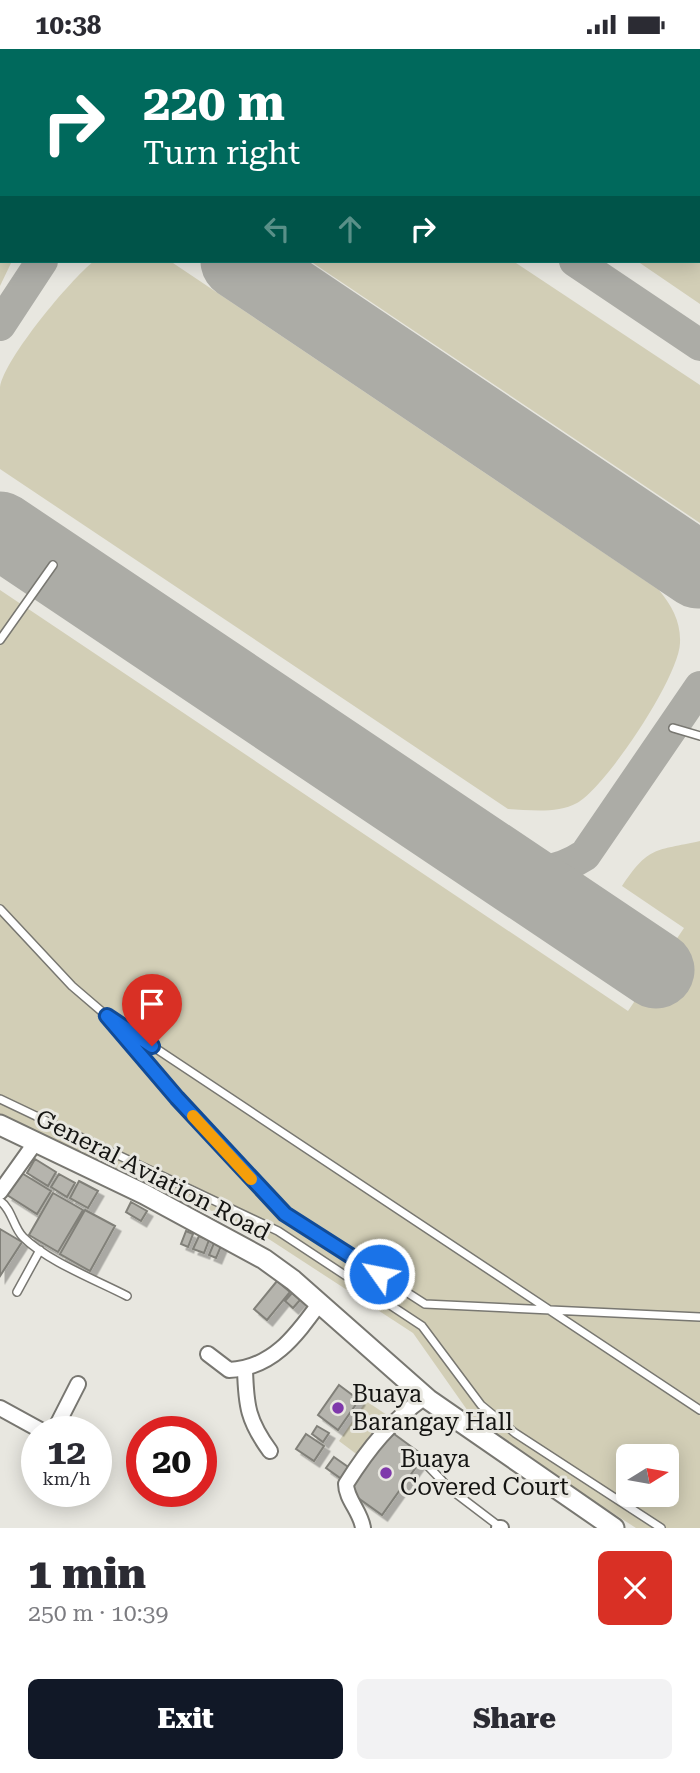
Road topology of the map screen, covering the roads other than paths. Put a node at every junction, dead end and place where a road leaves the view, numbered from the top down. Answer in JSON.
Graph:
{"nodes":[{"id":1,"x":53,"y":565,"type":"dead end"},
{"id":2,"x":0,"y":640,"type":"edge"},
{"id":3,"x":673,"y":728,"type":"dead end"},
{"id":4,"x":700,"y":736,"type":"edge"},
{"id":5,"x":0,"y":909,"type":"edge"},
{"id":6,"x":107,"y":1016,"type":"junction"},
{"id":7,"x":0,"y":1099,"type":"edge"},
{"id":8,"x":0,"y":1125,"type":"edge"},
{"id":9,"x":35,"y":1143,"type":"junction"},
{"id":10,"x":0,"y":1192,"type":"edge"},
{"id":11,"x":0,"y":1201,"type":"edge"},
{"id":12,"x":40,"y":1250,"type":"junction"},
{"id":13,"x":17,"y":1292,"type":"dead end"},
{"id":14,"x":127,"y":1296,"type":"dead end"},
{"id":15,"x":319,"y":1304,"type":"junction"},
{"id":16,"x":547,"y":1309,"type":"junction"},
{"id":17,"x":700,"y":1317,"type":"edge"},
{"id":18,"x":208,"y":1354,"type":"dead end"},
{"id":19,"x":246,"y":1369,"type":"junction"},
{"id":20,"x":78,"y":1384,"type":"dead end"},
{"id":21,"x":425,"y":1397,"type":"junction"},
{"id":22,"x":0,"y":1408,"type":"edge"},
{"id":23,"x":700,"y":1411,"type":"edge"},
{"id":24,"x":62,"y":1416,"type":"edge"},
{"id":25,"x":21,"y":1420,"type":"edge"},
{"id":26,"x":271,"y":1451,"type":"dead end"},
{"id":27,"x":427,"y":1465,"type":"dead end"},
{"id":28,"x":363,"y":1528,"type":"edge"},
{"id":29,"x":500,"y":1528,"type":"edge"},
{"id":30,"x":614,"y":1528,"type":"edge"},
{"id":31,"x":661,"y":1528,"type":"edge"}],
"edges":[{"from":1,"to":2,"type":"lane"},
{"from":3,"to":4,"type":"lane"},
{"from":5,"to":6,"type":"lane"},
{"from":6,"to":16,"type":"lane"},
{"from":6,"to":16,"type":"lane"},
{"from":7,"to":31,"type":"lane"},
{"from":8,"to":9,"type":"main road","name":"General Aviation Road"},
{"from":9,"to":10,"type":"street"},
{"from":9,"to":15,"type":"main road","name":"General Aviation Road"},
{"from":11,"to":12,"type":"lane"},
{"from":12,"to":13,"type":"lane"},
{"from":12,"to":14,"type":"lane"},
{"from":15,"to":19,"type":"street"},
{"from":15,"to":21,"type":"main road","name":"General Aviation Road"},
{"from":16,"to":17,"type":"lane"},
{"from":16,"to":23,"type":"lane"},
{"from":18,"to":19,"type":"street"},
{"from":19,"to":26,"type":"street"},
{"from":20,"to":24,"type":"street"},
{"from":21,"to":28,"type":"street"},
{"from":21,"to":30,"type":"main road","name":"General Aviation Road"},
{"from":22,"to":25,"type":"street"},
{"from":27,"to":29,"type":"lane"}]}
